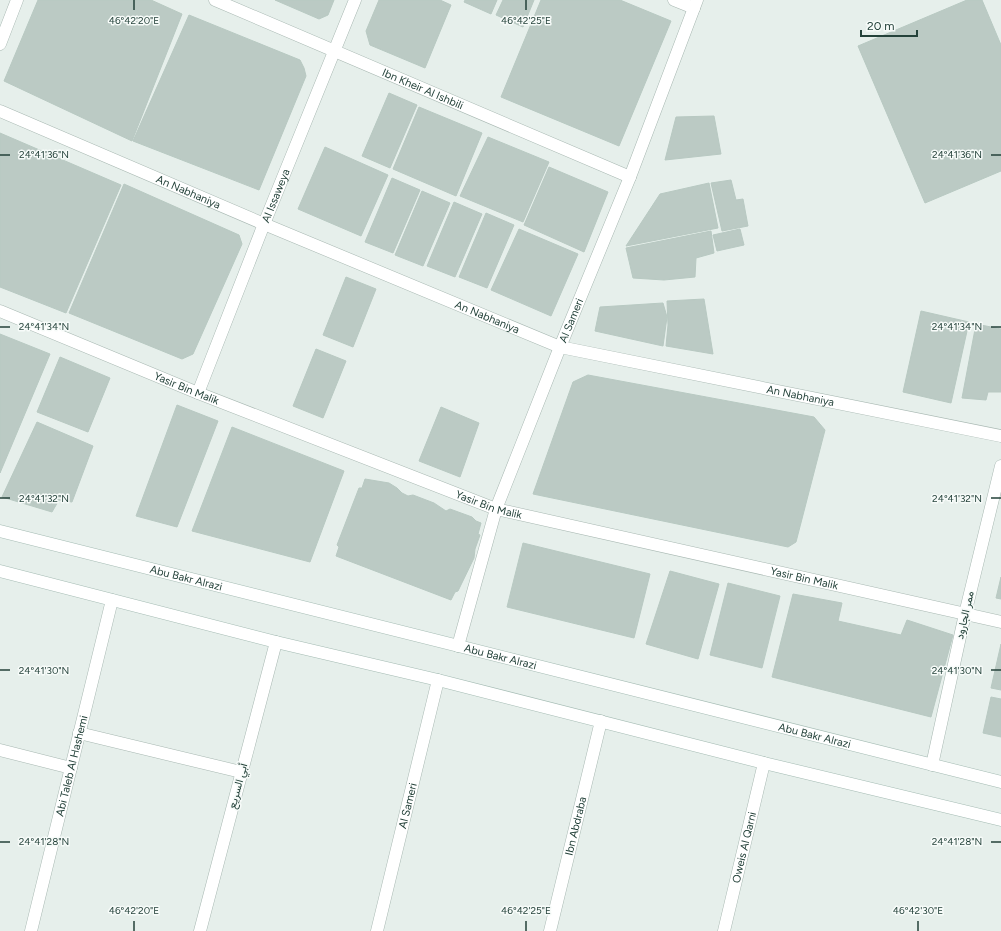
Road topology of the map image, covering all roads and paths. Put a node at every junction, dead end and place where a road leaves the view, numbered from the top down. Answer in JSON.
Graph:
{"nodes":[{"id":1,"x":17,"y":0,"type":"edge"},
{"id":2,"x":215,"y":0,"type":"edge"},
{"id":3,"x":355,"y":0,"type":"edge"},
{"id":4,"x":674,"y":0,"type":"edge"},
{"id":5,"x":695,"y":4,"type":"edge"},
{"id":6,"x":0,"y":44,"type":"edge"},
{"id":7,"x":335,"y":52,"type":"junction"},
{"id":8,"x":0,"y":111,"type":"edge"},
{"id":9,"x":630,"y":177,"type":"junction"},
{"id":10,"x":264,"y":224,"type":"junction"},
{"id":11,"x":0,"y":311,"type":"edge"},
{"id":12,"x":560,"y":347,"type":"junction"},
{"id":13,"x":198,"y":393,"type":"junction"},
{"id":14,"x":1001,"y":436,"type":"edge"},
{"id":15,"x":1001,"y":466,"type":"edge"},
{"id":16,"x":496,"y":509,"type":"junction"},
{"id":17,"x":0,"y":531,"type":"edge"},
{"id":18,"x":0,"y":571,"type":"edge"},
{"id":19,"x":112,"y":600,"type":"junction"},
{"id":20,"x":965,"y":614,"type":"junction"},
{"id":21,"x":1001,"y":622,"type":"edge"},
{"id":22,"x":276,"y":642,"type":"junction"},
{"id":23,"x":458,"y":646,"type":"junction"},
{"id":24,"x":438,"y":680,"type":"junction"},
{"id":25,"x":601,"y":721,"type":"junction"},
{"id":26,"x":79,"y":733,"type":"junction"},
{"id":27,"x":0,"y":750,"type":"edge"},
{"id":28,"x":764,"y":763,"type":"junction"},
{"id":29,"x":932,"y":765,"type":"junction"},
{"id":30,"x":71,"y":768,"type":"junction"},
{"id":31,"x":241,"y":772,"type":"junction"},
{"id":32,"x":1001,"y":782,"type":"edge"},
{"id":33,"x":1001,"y":820,"type":"edge"},
{"id":34,"x":31,"y":931,"type":"edge"},
{"id":35,"x":200,"y":931,"type":"edge"},
{"id":36,"x":377,"y":931,"type":"edge"},
{"id":37,"x":550,"y":931,"type":"edge"},
{"id":38,"x":724,"y":931,"type":"edge"}],
"edges":[{"from":1,"to":6,"type":"street"},
{"from":2,"to":7,"type":"street","name":"Ibn Kheir Al Ishbili"},
{"from":3,"to":7,"type":"street","name":"Al Issaweya"},
{"from":4,"to":5,"type":"street"},
{"from":5,"to":9,"type":"street","name":"Al Sameri"},
{"from":7,"to":9,"type":"street","name":"Ibn Kheir Al Ishbili"},
{"from":7,"to":10,"type":"street","name":"Al Issaweya"},
{"from":8,"to":10,"type":"street","name":"An Nabhaniya"},
{"from":9,"to":12,"type":"street","name":"Al Sameri"},
{"from":10,"to":12,"type":"street","name":"An Nabhaniya"},
{"from":10,"to":13,"type":"street","name":"Al Issaweya"},
{"from":11,"to":13,"type":"street","name":"Yasir Bin Malik"},
{"from":12,"to":14,"type":"street","name":"An Nabhaniya"},
{"from":12,"to":16,"type":"street","name":"Al Sameri"},
{"from":13,"to":16,"type":"street","name":"Yasir Bin Malik"},
{"from":15,"to":20,"type":"street","name":"ممر الجارود"},
{"from":16,"to":20,"type":"street","name":"Yasir Bin Malik"},
{"from":16,"to":23,"type":"street","name":"Al Sameri"},
{"from":17,"to":23,"type":"street","name":"Abu Bakr Alrazi"},
{"from":18,"to":19,"type":"street"},
{"from":19,"to":22,"type":"street"},
{"from":19,"to":26,"type":"street","name":"Abi Taleb Al Hashemi"},
{"from":20,"to":21,"type":"street","name":"Yasir Bin Malik"},
{"from":20,"to":29,"type":"street","name":"ممر الجارود"},
{"from":22,"to":24,"type":"street"},
{"from":22,"to":31,"type":"street","name":"أبي السريع"},
{"from":23,"to":29,"type":"street","name":"Abu Bakr Alrazi"},
{"from":24,"to":25,"type":"street"},
{"from":24,"to":36,"type":"street","name":"Al Sameri"},
{"from":25,"to":28,"type":"street"},
{"from":25,"to":37,"type":"street","name":"Ibn Abdraba"},
{"from":26,"to":30,"type":"street","name":"Abi Taleb Al Hashemi"},
{"from":26,"to":31,"type":"street"},
{"from":27,"to":30,"type":"street"},
{"from":28,"to":33,"type":"street"},
{"from":28,"to":38,"type":"street","name":"Oweis Al Qarni"},
{"from":29,"to":32,"type":"street","name":"Abu Bakr Alrazi"},
{"from":30,"to":34,"type":"street","name":"Abi Taleb Al Hashemi"},
{"from":31,"to":35,"type":"street","name":"أبي السريع"}]}
